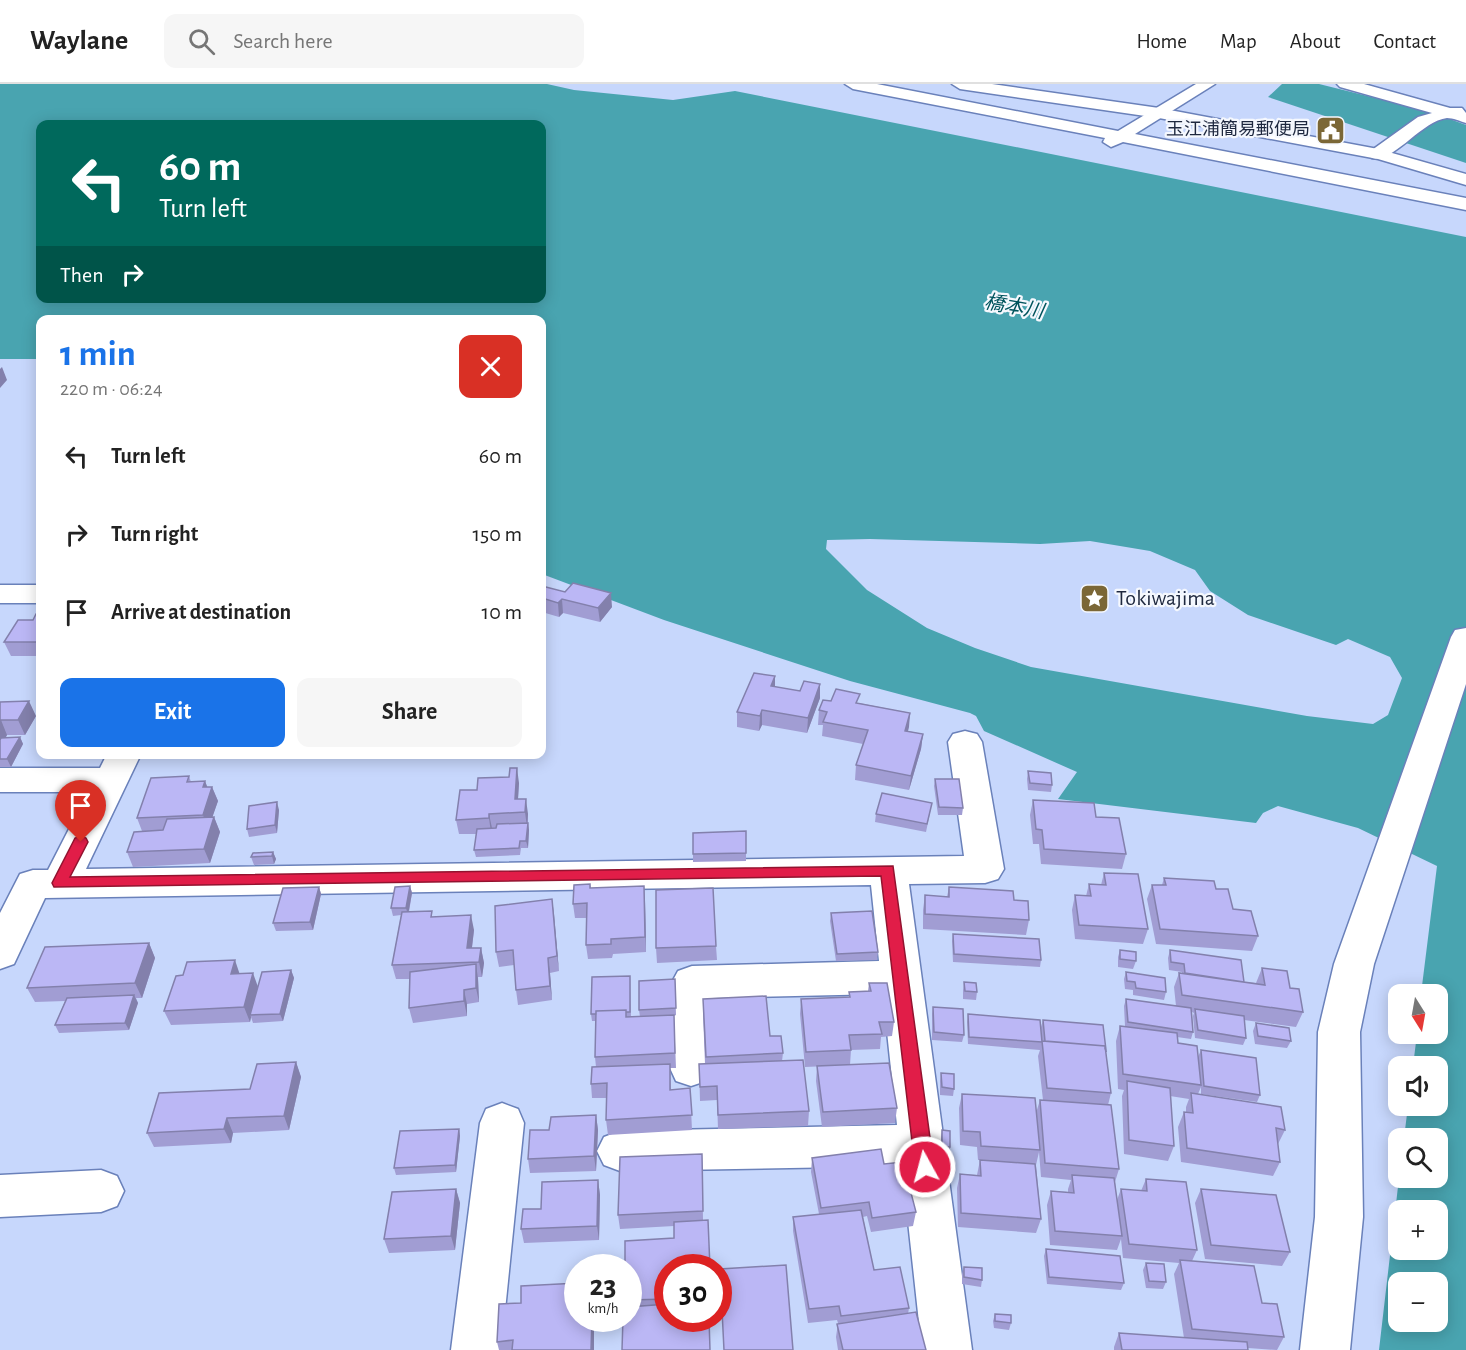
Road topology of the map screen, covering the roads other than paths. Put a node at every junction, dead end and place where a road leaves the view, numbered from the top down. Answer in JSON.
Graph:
{"nodes":[{"id":1,"x":853,"y":84,"type":"edge"},
{"id":2,"x":960,"y":84,"type":"edge"},
{"id":3,"x":1207,"y":84,"type":"edge"},
{"id":4,"x":1345,"y":84,"type":"edge"},
{"id":5,"x":1466,"y":108,"type":"edge"},
{"id":6,"x":1159,"y":113,"type":"junction"},
{"id":7,"x":1449,"y":113,"type":"junction"},
{"id":8,"x":1466,"y":118,"type":"edge"},
{"id":9,"x":1120,"y":136,"type":"junction"},
{"id":10,"x":1099,"y":149,"type":"dead end"},
{"id":11,"x":1378,"y":154,"type":"junction"},
{"id":12,"x":1466,"y":180,"type":"edge"},
{"id":13,"x":1466,"y":204,"type":"edge"},
{"id":14,"x":0,"y":594,"type":"edge"},
{"id":15,"x":36,"y":594,"type":"edge"},
{"id":16,"x":1466,"y":637,"type":"edge"},
{"id":17,"x":965,"y":742,"type":"dead end"},
{"id":18,"x":118,"y":767,"type":"edge"},
{"id":19,"x":0,"y":780,"type":"edge"},
{"id":20,"x":888,"y":870,"type":"junction"},
{"id":21,"x":60,"y":883,"type":"junction"},
{"id":22,"x":0,"y":953,"type":"edge"},
{"id":23,"x":901,"y":977,"type":"junction"},
{"id":24,"x":691,"y":1068,"type":"dead end"},
{"id":25,"x":502,"y":1123,"type":"dead end"},
{"id":26,"x":922,"y":1145,"type":"junction"},
{"id":27,"x":620,"y":1151,"type":"dead end"},
{"id":28,"x":101,"y":1191,"type":"dead end"},
{"id":29,"x":0,"y":1196,"type":"edge"},
{"id":30,"x":476,"y":1350,"type":"edge"},
{"id":31,"x":947,"y":1350,"type":"edge"},
{"id":32,"x":1325,"y":1350,"type":"edge"}],
"edges":[{"from":1,"to":9,"type":"street"},
{"from":2,"to":6,"type":"street"},
{"from":3,"to":6,"type":"street"},
{"from":4,"to":7,"type":"street"},
{"from":5,"to":7,"type":"street"},
{"from":6,"to":9,"type":"street"},
{"from":6,"to":11,"type":"street"},
{"from":7,"to":8,"type":"street"},
{"from":7,"to":11,"type":"street"},
{"from":9,"to":10,"type":"street"},
{"from":9,"to":13,"type":"street"},
{"from":11,"to":12,"type":"street"},
{"from":14,"to":15,"type":"street"},
{"from":16,"to":32,"type":"street"},
{"from":17,"to":20,"type":"street"},
{"from":18,"to":19,"type":"street"},
{"from":18,"to":21,"type":"street"},
{"from":20,"to":21,"type":"street"},
{"from":20,"to":23,"type":"street"},
{"from":21,"to":22,"type":"street"},
{"from":23,"to":24,"type":"street"},
{"from":23,"to":26,"type":"street"},
{"from":25,"to":30,"type":"street"},
{"from":26,"to":27,"type":"street"},
{"from":26,"to":31,"type":"street"},
{"from":28,"to":29,"type":"street"}]}
